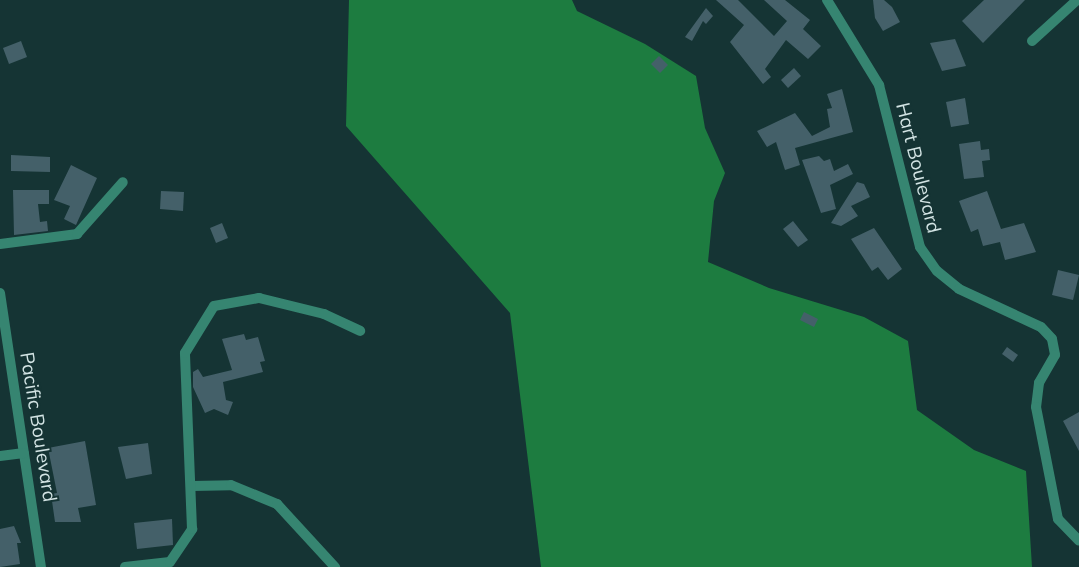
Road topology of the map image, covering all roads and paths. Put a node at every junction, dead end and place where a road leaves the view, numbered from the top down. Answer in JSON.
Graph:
{"nodes":[{"id":1,"x":827,"y":0,"type":"edge"},
{"id":2,"x":1077,"y":0,"type":"edge"},
{"id":3,"x":1032,"y":41,"type":"dead end"},
{"id":4,"x":123,"y":182,"type":"dead end"},
{"id":5,"x":0,"y":244,"type":"edge"},
{"id":6,"x":0,"y":293,"type":"edge"},
{"id":7,"x":2,"y":318,"type":"edge"},
{"id":8,"x":360,"y":331,"type":"dead end"},
{"id":9,"x":24,"y":453,"type":"junction"},
{"id":10,"x":0,"y":456,"type":"edge"},
{"id":11,"x":192,"y":486,"type":"junction"},
{"id":12,"x":1079,"y":540,"type":"edge"},
{"id":13,"x":41,"y":567,"type":"edge"},
{"id":14,"x":125,"y":567,"type":"edge"},
{"id":15,"x":335,"y":567,"type":"edge"}],
"edges":[{"from":1,"to":12,"type":"street","name":"Hart Boulevard"},
{"from":2,"to":3,"type":"street"},
{"from":4,"to":5,"type":"street"},
{"from":6,"to":7,"type":"street","name":"Pacific Boulevard"},
{"from":7,"to":9,"type":"street","name":"Pacific Boulevard"},
{"from":8,"to":11,"type":"street"},
{"from":9,"to":10,"type":"street"},
{"from":9,"to":13,"type":"street","name":"Pacific Boulevard"},
{"from":11,"to":14,"type":"street"},
{"from":11,"to":15,"type":"street"}]}
